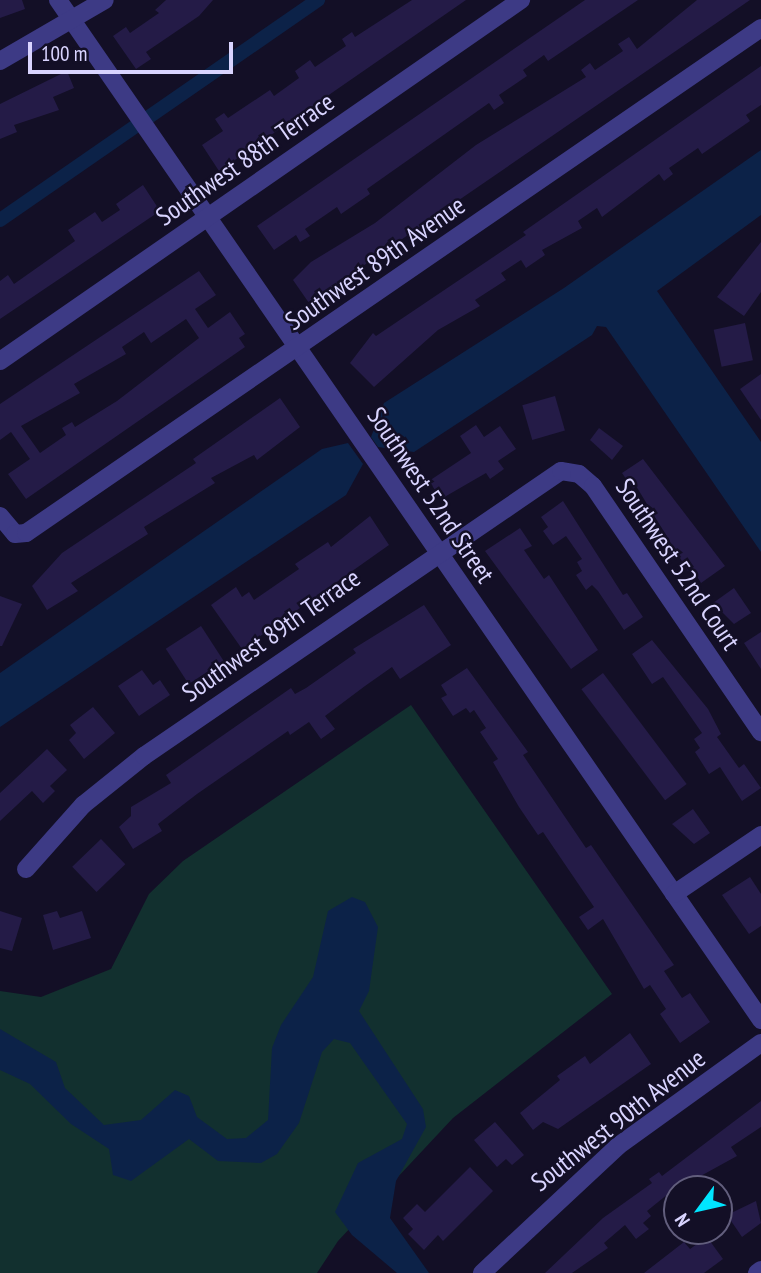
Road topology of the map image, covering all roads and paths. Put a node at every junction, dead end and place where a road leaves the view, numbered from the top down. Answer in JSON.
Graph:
{"nodes":[{"id":1,"x":58,"y":0,"type":"edge"},
{"id":2,"x":105,"y":0,"type":"edge"},
{"id":3,"x":521,"y":0,"type":"edge"},
{"id":4,"x":73,"y":22,"type":"junction"},
{"id":5,"x":761,"y":28,"type":"edge"},
{"id":6,"x":0,"y":61,"type":"edge"},
{"id":7,"x":208,"y":217,"type":"junction"},
{"id":8,"x":298,"y":348,"type":"junction"},
{"id":9,"x":0,"y":360,"type":"edge"},
{"id":10,"x":567,"y":471,"type":"joint"},
{"id":11,"x":0,"y":516,"type":"edge"},
{"id":12,"x":437,"y":551,"type":"junction"},
{"id":13,"x":761,"y":732,"type":"edge"},
{"id":14,"x":761,"y":835,"type":"edge"},
{"id":15,"x":26,"y":869,"type":"dead end"},
{"id":16,"x":674,"y":894,"type":"junction"},
{"id":17,"x":761,"y":1020,"type":"edge"},
{"id":18,"x":761,"y":1043,"type":"edge"},
{"id":19,"x":482,"y":1273,"type":"edge"}],
"edges":[{"from":1,"to":4,"type":"street","name":"Southwest 52nd Street"},
{"from":2,"to":4,"type":"street"},
{"from":3,"to":7,"type":"street","name":"Southwest 88th Terrace"},
{"from":4,"to":6,"type":"street"},
{"from":4,"to":7,"type":"street","name":"Southwest 52nd Street"},
{"from":5,"to":8,"type":"street","name":"Southwest 89th Avenue"},
{"from":7,"to":8,"type":"street","name":"Southwest 52nd Street"},
{"from":7,"to":9,"type":"street","name":"Southwest 88th Terrace"},
{"from":8,"to":11,"type":"street","name":"Southwest 89th Avenue"},
{"from":8,"to":12,"type":"street","name":"Southwest 52nd Street"},
{"from":10,"to":12,"type":"street","name":"Southwest 89th Terrace"},
{"from":10,"to":13,"type":"street","name":"Southwest 52nd Court"},
{"from":12,"to":15,"type":"street","name":"Southwest 89th Terrace"},
{"from":12,"to":16,"type":"street","name":"Southwest 52nd Street"},
{"from":14,"to":16,"type":"street"},
{"from":16,"to":17,"type":"street","name":"Southwest 52nd Street"},
{"from":18,"to":19,"type":"street","name":"Southwest 90th Avenue"}]}
